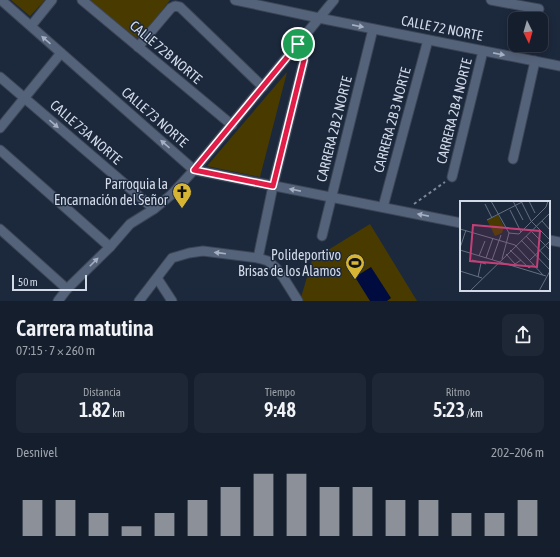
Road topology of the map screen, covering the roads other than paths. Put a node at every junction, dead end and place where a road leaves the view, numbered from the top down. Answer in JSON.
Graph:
{"nodes":[{"id":1,"x":1,"y":0,"type":"edge"},
{"id":2,"x":52,"y":0,"type":"edge"},
{"id":3,"x":82,"y":0,"type":"edge"},
{"id":4,"x":235,"y":0,"type":"edge"},
{"id":5,"x":334,"y":0,"type":"edge"},
{"id":6,"x":491,"y":0,"type":"edge"},
{"id":7,"x":539,"y":9,"type":"dead end"},
{"id":8,"x":319,"y":18,"type":"junction"},
{"id":9,"x":31,"y":26,"type":"junction"},
{"id":10,"x":373,"y":29,"type":"junction"},
{"id":11,"x":428,"y":40,"type":"junction"},
{"id":12,"x":298,"y":44,"type":"junction"},
{"id":13,"x":138,"y":47,"type":"junction"},
{"id":14,"x":483,"y":51,"type":"junction"},
{"id":15,"x":61,"y":53,"type":"junction"},
{"id":16,"x":535,"y":61,"type":"junction"},
{"id":17,"x":560,"y":66,"type":"edge"},
{"id":18,"x":0,"y":77,"type":"edge"},
{"id":19,"x":263,"y":87,"type":"junction"},
{"id":20,"x":25,"y":98,"type":"junction"},
{"id":21,"x":232,"y":125,"type":"junction"},
{"id":22,"x":0,"y":128,"type":"edge"},
{"id":23,"x":0,"y":150,"type":"edge"},
{"id":24,"x":513,"y":159,"type":"dead end"},
{"id":25,"x":194,"y":170,"type":"junction"},
{"id":26,"x":452,"y":177,"type":"road end"},
{"id":27,"x":273,"y":186,"type":"junction"},
{"id":28,"x":332,"y":197,"type":"junction"},
{"id":29,"x":383,"y":207,"type":"junction"},
{"id":30,"x":154,"y":209,"type":"junction"},
{"id":31,"x":460,"y":223,"type":"edge"},
{"id":32,"x":0,"y":230,"type":"edge"},
{"id":33,"x":322,"y":236,"type":"dead end"},
{"id":34,"x":550,"y":240,"type":"edge"},
{"id":35,"x":560,"y":242,"type":"edge"},
{"id":36,"x":110,"y":247,"type":"junction"},
{"id":37,"x":258,"y":258,"type":"junction"},
{"id":38,"x":157,"y":278,"type":"junction"},
{"id":39,"x":67,"y":289,"type":"junction"},
{"id":40,"x":58,"y":301,"type":"edge"},
{"id":41,"x":139,"y":301,"type":"edge"},
{"id":42,"x":172,"y":301,"type":"edge"},
{"id":43,"x":298,"y":301,"type":"edge"}],
"edges":[{"from":1,"to":9,"type":"street","name":"CALLE 73 NORTE"},
{"from":2,"to":9,"type":"street"},
{"from":3,"to":13,"type":"street","name":"CALLE 72B NORTE"},
{"from":4,"to":8,"type":"street","name":"CALLE 72 NORTE"},
{"from":5,"to":8,"type":"street"},
{"from":6,"to":7,"type":"street"},
{"from":8,"to":10,"type":"street","name":"CALLE 72 NORTE","one_way":true},
{"from":8,"to":12,"type":"street"},
{"from":15,"to":9,"type":"street","name":"CALLE 73 NORTE","one_way":true},
{"from":10,"to":11,"type":"street","name":"CALLE 72 NORTE"},
{"from":10,"to":28,"type":"street","name":"CARRERA 2B 2 NORTE"},
{"from":11,"to":14,"type":"street","name":"CALLE 72 NORTE"},
{"from":11,"to":29,"type":"street","name":"CARRERA 2B 3 NORTE"},
{"from":12,"to":19,"type":"street"},
{"from":12,"to":27,"type":"street"},
{"from":13,"to":19,"type":"street"},
{"from":13,"to":21,"type":"street","name":"CALLE 72B NORTE"},
{"from":14,"to":16,"type":"street","name":"CALLE 72 NORTE","one_way":true},
{"from":14,"to":26,"type":"street","name":"CARRERA 2B 4 NORTE"},
{"from":15,"to":20,"type":"street"},
{"from":25,"to":15,"type":"street","name":"CALLE 73 NORTE","one_way":true},
{"from":16,"to":17,"type":"street","name":"CALLE 72 NORTE"},
{"from":16,"to":24,"type":"street"},
{"from":18,"to":20,"type":"street","name":"CALLE 73A NORTE"},
{"from":19,"to":21,"type":"street"},
{"from":20,"to":22,"type":"street"},
{"from":20,"to":30,"type":"street","name":"CALLE 73A NORTE","one_way":true},
{"from":21,"to":25,"type":"street"},
{"from":23,"to":36,"type":"street"},
{"from":25,"to":27,"type":"street","name":"CALLE 73 NORTE"},
{"from":25,"to":30,"type":"street"},
{"from":28,"to":27,"type":"street","name":"CALLE 73 NORTE","one_way":true},
{"from":27,"to":37,"type":"street"},
{"from":28,"to":29,"type":"street","name":"CALLE 73 NORTE"},
{"from":28,"to":33,"type":"street","name":"CARRERA 2B 2 NORTE"},
{"from":31,"to":29,"type":"street","name":"CALLE 73 NORTE","one_way":true},
{"from":30,"to":36,"type":"street"},
{"from":32,"to":39,"type":"street"},
{"from":34,"to":35,"type":"street"},
{"from":39,"to":36,"type":"street","one_way":true},
{"from":37,"to":38,"type":"street","one_way":true},
{"from":37,"to":43,"type":"street"},
{"from":38,"to":41,"type":"street"},
{"from":38,"to":42,"type":"street"},
{"from":39,"to":40,"type":"street"}]}
